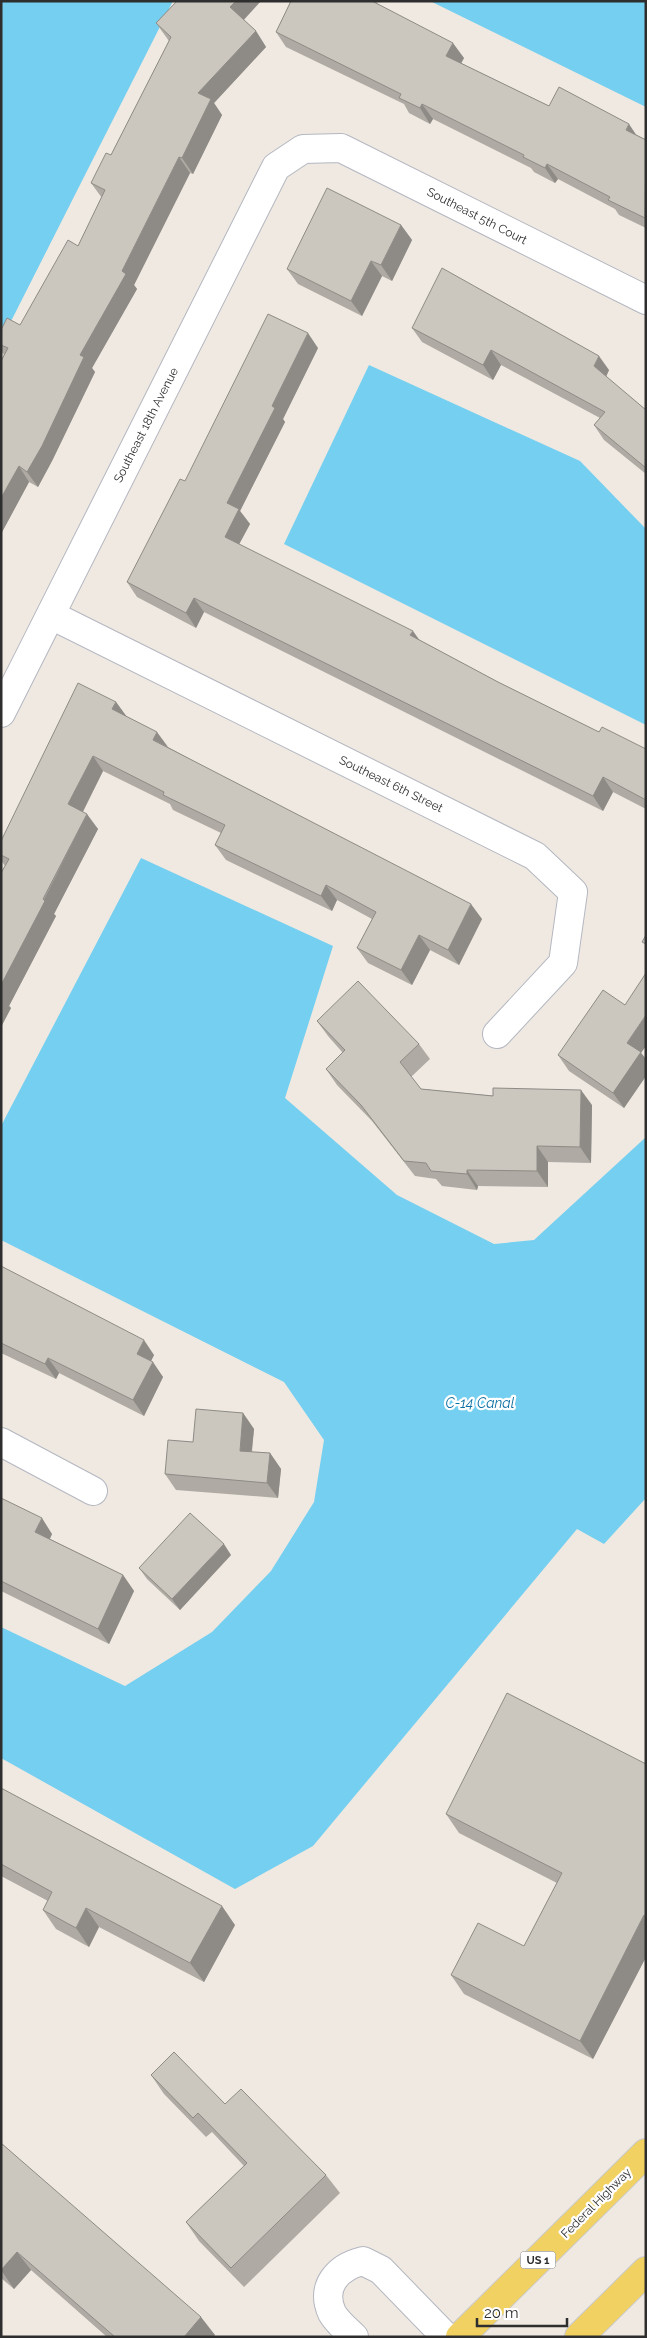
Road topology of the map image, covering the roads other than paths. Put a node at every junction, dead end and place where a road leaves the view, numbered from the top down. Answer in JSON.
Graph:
{"nodes":[{"id":1,"x":303,"y":149,"type":"joint"},
{"id":2,"x":646,"y":300,"type":"edge"},
{"id":3,"x":50,"y":615,"type":"junction"},
{"id":4,"x":1,"y":713,"type":"edge"},
{"id":5,"x":497,"y":1034,"type":"dead end"},
{"id":6,"x":1,"y":1442,"type":"edge"},
{"id":7,"x":94,"y":1491,"type":"dead end"},
{"id":8,"x":646,"y":2153,"type":"edge"},
{"id":9,"x":646,"y":2271,"type":"edge"},
{"id":10,"x":354,"y":2337,"type":"edge"},
{"id":11,"x":446,"y":2337,"type":"edge"},
{"id":12,"x":460,"y":2337,"type":"edge"},
{"id":13,"x":579,"y":2337,"type":"edge"}],
"edges":[{"from":1,"to":2,"type":"street","name":"Southeast 5th Court"},
{"from":1,"to":3,"type":"street","name":"Southeast 18th Avenue"},
{"from":3,"to":4,"type":"street","name":"Southeast 18th Avenue"},
{"from":3,"to":5,"type":"street","name":"Southeast 6th Street"},
{"from":6,"to":7,"type":"street"},
{"from":8,"to":12,"type":"main road","name":"Federal Highway","number":"US 1"},
{"from":9,"to":13,"type":"main road"},
{"from":10,"to":11,"type":"street"}]}
